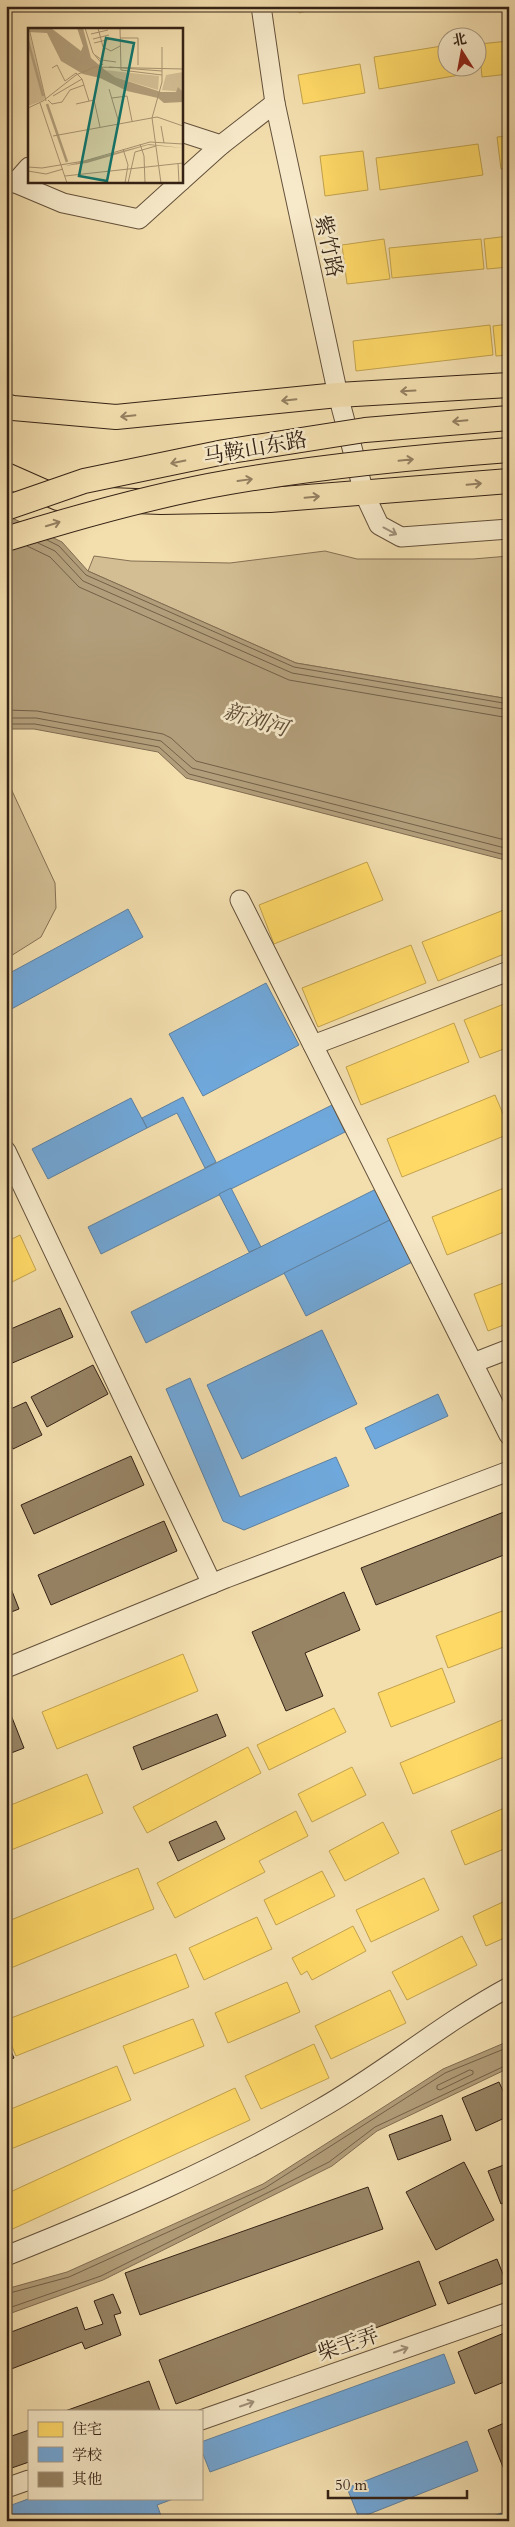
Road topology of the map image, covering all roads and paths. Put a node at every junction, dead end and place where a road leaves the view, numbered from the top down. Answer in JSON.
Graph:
{"nodes":[{"id":1,"x":261,"y":6,"type":"edge"},
{"id":2,"x":275,"y":103,"type":"junction"},
{"id":3,"x":182,"y":132,"type":"edge"},
{"id":4,"x":221,"y":145,"type":"junction"},
{"id":5,"x":28,"y":168,"type":"edge"},
{"id":6,"x":182,"y":180,"type":"edge"},
{"id":7,"x":11,"y":181,"type":"edge"},
{"id":8,"x":180,"y":182,"type":"edge"},
{"id":9,"x":509,"y":385,"type":"edge"},
{"id":10,"x":338,"y":395,"type":"junction"},
{"id":11,"x":6,"y":406,"type":"edge"},
{"id":12,"x":509,"y":418,"type":"edge"},
{"id":13,"x":509,"y":450,"type":"edge"},
{"id":14,"x":6,"y":475,"type":"edge"},
{"id":15,"x":509,"y":481,"type":"edge"},
{"id":16,"x":364,"y":493,"type":"junction"},
{"id":17,"x":6,"y":508,"type":"edge"},
{"id":18,"x":509,"y":530,"type":"edge"},
{"id":19,"x":6,"y":539,"type":"edge"},
{"id":20,"x":240,"y":900,"type":"dead end"},
{"id":21,"x":509,"y":971,"type":"edge"},
{"id":22,"x":313,"y":1045,"type":"junction"},
{"id":23,"x":6,"y":1151,"type":"edge"},
{"id":24,"x":509,"y":1349,"type":"edge"},
{"id":25,"x":473,"y":1363,"type":"junction"},
{"id":26,"x":509,"y":1435,"type":"edge"},
{"id":27,"x":509,"y":1472,"type":"edge"},
{"id":28,"x":212,"y":1584,"type":"junction"},
{"id":29,"x":6,"y":1668,"type":"edge"},
{"id":30,"x":509,"y":1987,"type":"edge"},
{"id":31,"x":6,"y":2256,"type":"edge"},
{"id":32,"x":509,"y":2312,"type":"edge"},
{"id":33,"x":202,"y":2420,"type":"edge"},
{"id":34,"x":28,"y":2480,"type":"edge"},
{"id":35,"x":6,"y":2488,"type":"edge"}],
"edges":[{"from":1,"to":2,"type":"street","name":"紫竹路"},
{"from":2,"to":4,"type":"street"},
{"from":2,"to":10,"type":"street","name":"紫竹路"},
{"from":3,"to":4,"type":"street"},
{"from":4,"to":6,"type":"street"},
{"from":5,"to":7,"type":"street"},
{"from":7,"to":8,"type":"street"},
{"from":9,"to":10,"type":"main road","one_way":true},
{"from":10,"to":11,"type":"main road","one_way":true},
{"from":10,"to":16,"type":"street","name":"紫竹路"},
{"from":12,"to":17,"type":"main road","name":"马鞍山东路","one_way":true,"bridge":true},
{"from":19,"to":13,"type":"main road","name":"马鞍山东路","one_way":true,"bridge":true},
{"from":14,"to":16,"type":"main road","one_way":true},
{"from":16,"to":15,"type":"main road","one_way":true},
{"from":16,"to":18,"type":"street","name":"紫竹路","one_way":true},
{"from":20,"to":22,"type":"street"},
{"from":21,"to":22,"type":"street"},
{"from":22,"to":25,"type":"street"},
{"from":23,"to":28,"type":"street"},
{"from":24,"to":25,"type":"street"},
{"from":25,"to":26,"type":"street"},
{"from":27,"to":28,"type":"street"},
{"from":28,"to":29,"type":"street"},
{"from":30,"to":31,"type":"street"},
{"from":33,"to":32,"type":"street","name":"柴王弄","one_way":true},
{"from":34,"to":35,"type":"street"}]}
